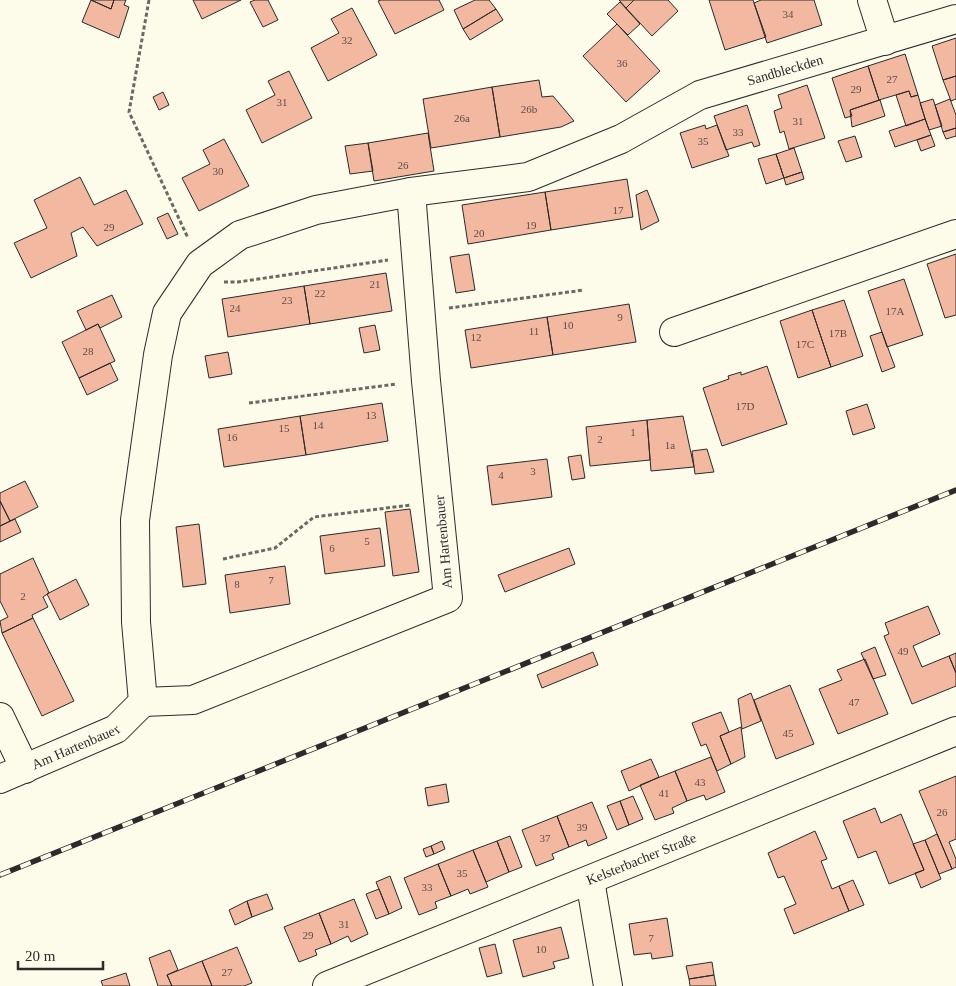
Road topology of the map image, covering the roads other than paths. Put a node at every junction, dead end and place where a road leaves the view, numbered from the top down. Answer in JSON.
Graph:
{"nodes":[{"id":1,"x":872,"y":0,"type":"edge"},
{"id":2,"x":956,"y":19,"type":"edge"},
{"id":3,"x":885,"y":41,"type":"junction"},
{"id":4,"x":412,"y":192,"type":"junction"},
{"id":5,"x":956,"y":234,"type":"edge"},
{"id":6,"x":674,"y":332,"type":"dead end"},
{"id":7,"x":144,"y":702,"type":"junction"},
{"id":8,"x":0,"y":717,"type":"edge"},
{"id":9,"x":956,"y":731,"type":"edge"},
{"id":10,"x":12,"y":774,"type":"edge"},
{"id":11,"x":590,"y":880,"type":"junction"},
{"id":12,"x":327,"y":986,"type":"edge"},
{"id":13,"x":608,"y":986,"type":"edge"}],
"edges":[{"from":1,"to":3,"type":"street"},
{"from":2,"to":3,"type":"street","name":"Sandbleckden"},
{"from":3,"to":4,"type":"street","name":"Sandbleckden"},
{"from":4,"to":7,"type":"street"},
{"from":4,"to":7,"type":"street","name":"Am Hartenbauer"},
{"from":5,"to":6,"type":"street"},
{"from":7,"to":10,"type":"street","name":"Am Hartenbauer"},
{"from":8,"to":10,"type":"street"},
{"from":9,"to":11,"type":"street","name":"Kelsterbacher Straße"},
{"from":11,"to":12,"type":"street","name":"Kelsterbacher Straße"},
{"from":11,"to":13,"type":"street"}]}
